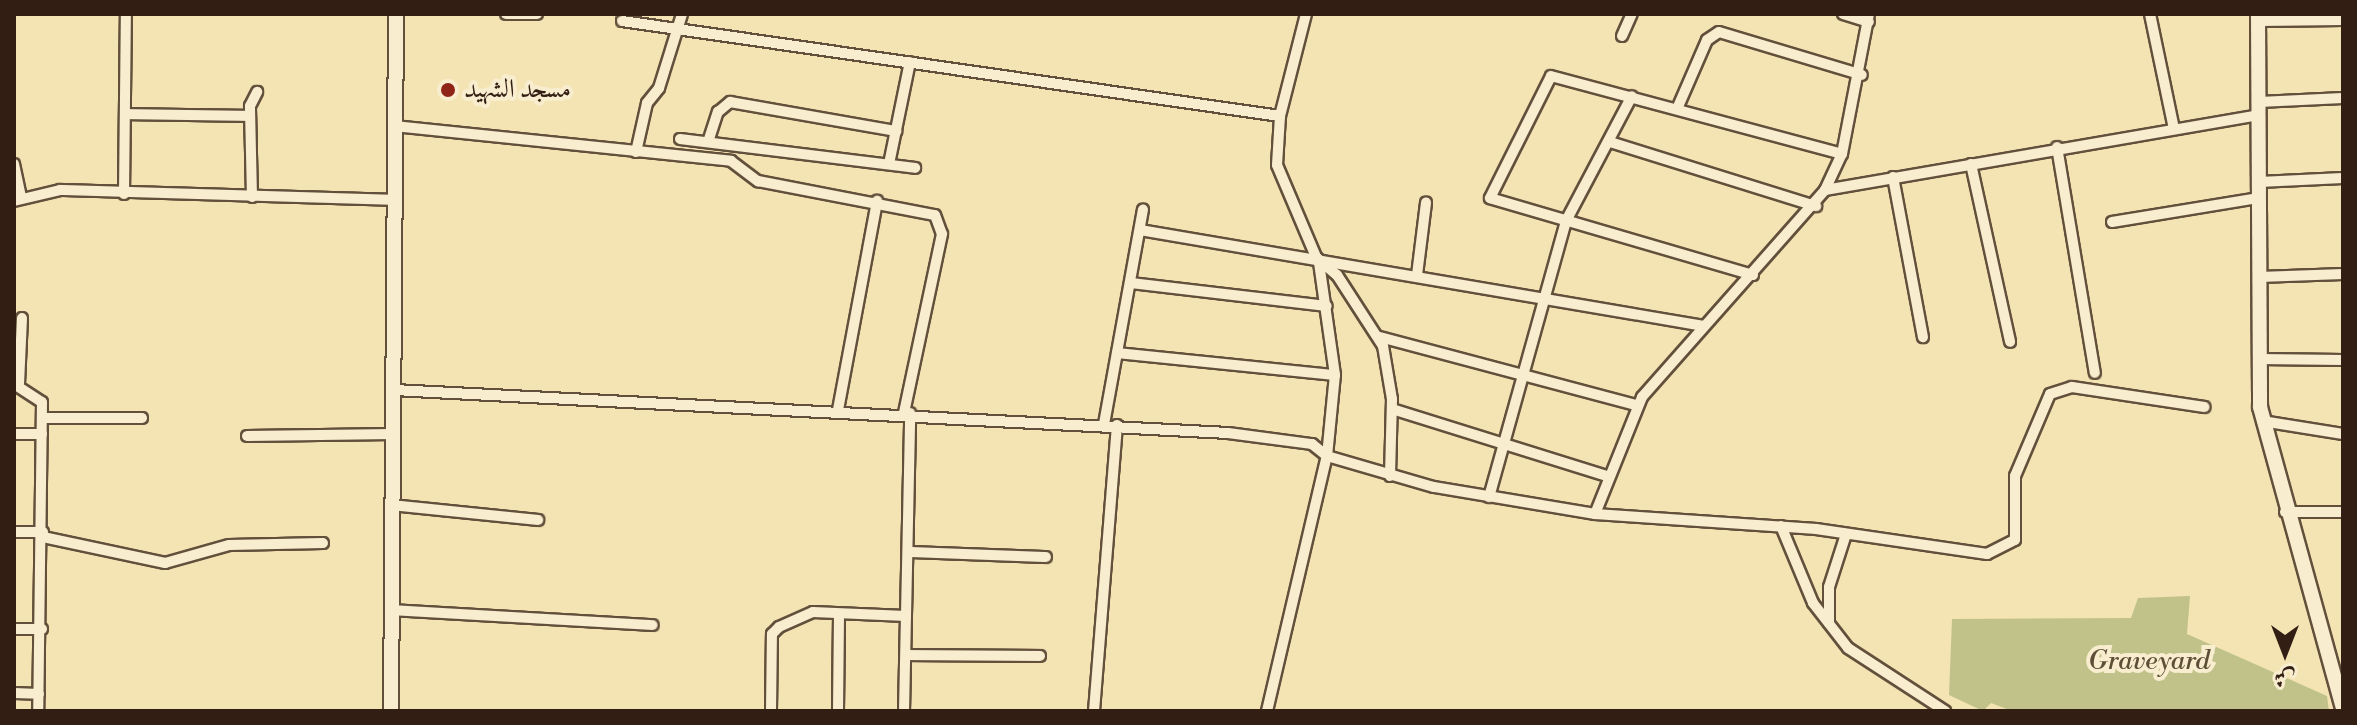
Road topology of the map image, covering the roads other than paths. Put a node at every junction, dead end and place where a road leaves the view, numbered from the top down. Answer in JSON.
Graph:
{"nodes":[{"id":1,"x":126,"y":14,"type":"edge"},
{"id":2,"x":396,"y":14,"type":"edge"},
{"id":3,"x":506,"y":14,"type":"edge"},
{"id":4,"x":537,"y":14,"type":"edge"},
{"id":5,"x":682,"y":14,"type":"edge"},
{"id":6,"x":1306,"y":14,"type":"edge"},
{"id":7,"x":1632,"y":14,"type":"edge"},
{"id":8,"x":1843,"y":14,"type":"edge"},
{"id":9,"x":2150,"y":14,"type":"edge"},
{"id":10,"x":2258,"y":17,"type":"edge"},
{"id":11,"x":1869,"y":18,"type":"edge"},
{"id":12,"x":2343,"y":20,"type":"edge"},
{"id":13,"x":622,"y":21,"type":"dead end"},
{"id":14,"x":680,"y":29,"type":"junction"},
{"id":15,"x":1622,"y":36,"type":"dead end"},
{"id":16,"x":910,"y":62,"type":"junction"},
{"id":17,"x":1862,"y":75,"type":"junction"},
{"id":18,"x":257,"y":92,"type":"dead end"},
{"id":19,"x":1632,"y":96,"type":"junction"},
{"id":20,"x":2343,"y":98,"type":"edge"},
{"id":21,"x":1677,"y":109,"type":"junction"},
{"id":22,"x":2259,"y":109,"type":"junction"},
{"id":23,"x":125,"y":114,"type":"junction"},
{"id":24,"x":250,"y":116,"type":"junction"},
{"id":25,"x":1280,"y":116,"type":"junction"},
{"id":26,"x":394,"y":126,"type":"junction"},
{"id":27,"x":2174,"y":129,"type":"junction"},
{"id":28,"x":896,"y":131,"type":"junction"},
{"id":29,"x":680,"y":139,"type":"dead end"},
{"id":30,"x":708,"y":142,"type":"junction"},
{"id":31,"x":1610,"y":142,"type":"junction"},
{"id":32,"x":2057,"y":147,"type":"junction"},
{"id":33,"x":636,"y":152,"type":"junction"},
{"id":34,"x":1842,"y":154,"type":"junction"},
{"id":35,"x":14,"y":164,"type":"edge"},
{"id":36,"x":889,"y":164,"type":"junction"},
{"id":37,"x":1971,"y":164,"type":"junction"},
{"id":38,"x":915,"y":168,"type":"dead end"},
{"id":39,"x":1893,"y":177,"type":"junction"},
{"id":40,"x":2343,"y":178,"type":"edge"},
{"id":41,"x":2259,"y":182,"type":"junction"},
{"id":42,"x":1825,"y":190,"type":"junction"},
{"id":43,"x":124,"y":194,"type":"junction"},
{"id":44,"x":252,"y":197,"type":"junction"},
{"id":45,"x":2259,"y":198,"type":"junction"},
{"id":46,"x":18,"y":199,"type":"edge"},
{"id":47,"x":394,"y":200,"type":"junction"},
{"id":48,"x":877,"y":201,"type":"junction"},
{"id":49,"x":1426,"y":203,"type":"dead end"},
{"id":50,"x":1816,"y":206,"type":"junction"},
{"id":51,"x":1143,"y":210,"type":"dead end"},
{"id":52,"x":1566,"y":221,"type":"junction"},
{"id":53,"x":2112,"y":222,"type":"dead end"},
{"id":54,"x":1140,"y":230,"type":"junction"},
{"id":55,"x":1318,"y":260,"type":"junction"},
{"id":56,"x":2343,"y":274,"type":"edge"},
{"id":57,"x":1417,"y":275,"type":"junction"},
{"id":58,"x":1753,"y":275,"type":"junction"},
{"id":59,"x":2259,"y":277,"type":"junction"},
{"id":60,"x":1131,"y":283,"type":"junction"},
{"id":61,"x":1545,"y":298,"type":"junction"},
{"id":62,"x":1327,"y":306,"type":"junction"},
{"id":63,"x":22,"y":318,"type":"dead end"},
{"id":64,"x":1704,"y":326,"type":"junction"},
{"id":65,"x":1380,"y":337,"type":"junction"},
{"id":66,"x":1923,"y":337,"type":"dead end"},
{"id":67,"x":2010,"y":342,"type":"dead end"},
{"id":68,"x":1117,"y":353,"type":"junction"},
{"id":69,"x":2259,"y":359,"type":"junction"},
{"id":70,"x":2343,"y":360,"type":"edge"},
{"id":71,"x":2095,"y":373,"type":"dead end"},
{"id":72,"x":1523,"y":374,"type":"junction"},
{"id":73,"x":1335,"y":375,"type":"junction"},
{"id":74,"x":17,"y":384,"type":"edge"},
{"id":75,"x":394,"y":390,"type":"junction"},
{"id":76,"x":1636,"y":405,"type":"junction"},
{"id":77,"x":2204,"y":407,"type":"dead end"},
{"id":78,"x":1392,"y":409,"type":"junction"},
{"id":79,"x":838,"y":410,"type":"junction"},
{"id":80,"x":907,"y":413,"type":"junction"},
{"id":81,"x":42,"y":418,"type":"junction"},
{"id":82,"x":142,"y":418,"type":"dead end"},
{"id":83,"x":2262,"y":421,"type":"junction"},
{"id":84,"x":1104,"y":424,"type":"junction"},
{"id":85,"x":1117,"y":425,"type":"junction"},
{"id":86,"x":14,"y":434,"type":"edge"},
{"id":87,"x":42,"y":434,"type":"junction"},
{"id":88,"x":393,"y":434,"type":"junction"},
{"id":89,"x":2343,"y":434,"type":"edge"},
{"id":90,"x":247,"y":436,"type":"dead end"},
{"id":91,"x":1503,"y":444,"type":"junction"},
{"id":92,"x":1327,"y":456,"type":"junction"},
{"id":93,"x":1390,"y":476,"type":"junction"},
{"id":94,"x":1607,"y":476,"type":"junction"},
{"id":95,"x":1489,"y":497,"type":"junction"},
{"id":96,"x":391,"y":505,"type":"junction"},
{"id":97,"x":2285,"y":512,"type":"junction"},
{"id":98,"x":2343,"y":512,"type":"edge"},
{"id":99,"x":1595,"y":514,"type":"junction"},
{"id":100,"x":538,"y":520,"type":"dead end"},
{"id":101,"x":1781,"y":526,"type":"junction"},
{"id":102,"x":14,"y":532,"type":"edge"},
{"id":103,"x":43,"y":534,"type":"junction"},
{"id":104,"x":1846,"y":534,"type":"junction"},
{"id":105,"x":323,"y":543,"type":"dead end"},
{"id":106,"x":909,"y":552,"type":"junction"},
{"id":107,"x":1046,"y":557,"type":"dead end"},
{"id":108,"x":391,"y":610,"type":"junction"},
{"id":109,"x":839,"y":615,"type":"junction"},
{"id":110,"x":906,"y":616,"type":"junction"},
{"id":111,"x":653,"y":625,"type":"dead end"},
{"id":112,"x":1829,"y":625,"type":"junction"},
{"id":113,"x":14,"y":629,"type":"edge"},
{"id":114,"x":42,"y":629,"type":"junction"},
{"id":115,"x":906,"y":655,"type":"junction"},
{"id":116,"x":1040,"y":656,"type":"dead end"},
{"id":117,"x":14,"y":693,"type":"edge"},
{"id":118,"x":39,"y":694,"type":"junction"},
{"id":119,"x":2343,"y":709,"type":"edge"},
{"id":120,"x":38,"y":711,"type":"edge"},
{"id":121,"x":391,"y":711,"type":"edge"},
{"id":122,"x":771,"y":711,"type":"edge"},
{"id":123,"x":838,"y":711,"type":"edge"},
{"id":124,"x":904,"y":711,"type":"edge"},
{"id":125,"x":1094,"y":711,"type":"edge"},
{"id":126,"x":1267,"y":711,"type":"edge"},
{"id":127,"x":1945,"y":711,"type":"edge"}],
"edges":[{"from":1,"to":23,"type":"street"},
{"from":2,"to":26,"type":"street"},
{"from":3,"to":4,"type":"street"},
{"from":5,"to":14,"type":"street"},
{"from":6,"to":25,"type":"street"},
{"from":7,"to":15,"type":"street"},
{"from":8,"to":11,"type":"street"},
{"from":9,"to":27,"type":"street"},
{"from":10,"to":12,"type":"street"},
{"from":10,"to":22,"type":"street"},
{"from":11,"to":17,"type":"street"},
{"from":13,"to":14,"type":"street"},
{"from":14,"to":16,"type":"street"},
{"from":14,"to":33,"type":"street"},
{"from":16,"to":25,"type":"street"},
{"from":16,"to":28,"type":"street"},
{"from":17,"to":21,"type":"street"},
{"from":17,"to":34,"type":"street"},
{"from":18,"to":24,"type":"street"},
{"from":19,"to":21,"type":"street"},
{"from":19,"to":31,"type":"street"},
{"from":19,"to":52,"type":"street"},
{"from":20,"to":22,"type":"street"},
{"from":21,"to":34,"type":"street"},
{"from":22,"to":27,"type":"street"},
{"from":22,"to":41,"type":"street"},
{"from":23,"to":24,"type":"street"},
{"from":23,"to":43,"type":"street"},
{"from":24,"to":44,"type":"street"},
{"from":25,"to":55,"type":"street"},
{"from":26,"to":33,"type":"street"},
{"from":26,"to":47,"type":"street"},
{"from":27,"to":32,"type":"street"},
{"from":28,"to":30,"type":"street"},
{"from":28,"to":36,"type":"street"},
{"from":29,"to":30,"type":"street"},
{"from":30,"to":36,"type":"street"},
{"from":31,"to":50,"type":"street"},
{"from":31,"to":52,"type":"street"},
{"from":32,"to":37,"type":"street"},
{"from":32,"to":71,"type":"street"},
{"from":33,"to":48,"type":"street"},
{"from":34,"to":42,"type":"street"},
{"from":35,"to":46,"type":"street"},
{"from":36,"to":38,"type":"street"},
{"from":37,"to":39,"type":"street"},
{"from":37,"to":67,"type":"street"},
{"from":39,"to":42,"type":"street"},
{"from":39,"to":66,"type":"street"},
{"from":40,"to":41,"type":"street"},
{"from":41,"to":45,"type":"street"},
{"from":42,"to":50,"type":"street"},
{"from":43,"to":44,"type":"street"},
{"from":43,"to":46,"type":"street"},
{"from":44,"to":47,"type":"street"},
{"from":45,"to":53,"type":"street"},
{"from":45,"to":59,"type":"street"},
{"from":47,"to":75,"type":"street"},
{"from":48,"to":79,"type":"street"},
{"from":48,"to":80,"type":"street"},
{"from":49,"to":57,"type":"street"},
{"from":50,"to":58,"type":"street"},
{"from":51,"to":54,"type":"street"},
{"from":52,"to":58,"type":"street"},
{"from":52,"to":61,"type":"street"},
{"from":54,"to":55,"type":"street"},
{"from":54,"to":60,"type":"street"},
{"from":55,"to":57,"type":"street"},
{"from":55,"to":62,"type":"street"},
{"from":55,"to":65,"type":"street"},
{"from":56,"to":59,"type":"street"},
{"from":57,"to":61,"type":"street"},
{"from":58,"to":64,"type":"street"},
{"from":59,"to":69,"type":"street"},
{"from":60,"to":62,"type":"street"},
{"from":60,"to":68,"type":"street"},
{"from":61,"to":64,"type":"street"},
{"from":61,"to":72,"type":"street"},
{"from":62,"to":73,"type":"street"},
{"from":63,"to":74,"type":"street"},
{"from":64,"to":76,"type":"street"},
{"from":65,"to":72,"type":"street"},
{"from":65,"to":78,"type":"street"},
{"from":68,"to":73,"type":"street"},
{"from":68,"to":84,"type":"street"},
{"from":69,"to":70,"type":"street"},
{"from":69,"to":83,"type":"street"},
{"from":72,"to":76,"type":"street"},
{"from":72,"to":91,"type":"street"},
{"from":73,"to":92,"type":"street"},
{"from":74,"to":81,"type":"street"},
{"from":75,"to":79,"type":"street"},
{"from":75,"to":88,"type":"street"},
{"from":76,"to":94,"type":"street"},
{"from":77,"to":104,"type":"street"},
{"from":78,"to":91,"type":"street"},
{"from":78,"to":93,"type":"street"},
{"from":79,"to":80,"type":"street"},
{"from":80,"to":84,"type":"street"},
{"from":80,"to":106,"type":"street"},
{"from":81,"to":82,"type":"street"},
{"from":81,"to":87,"type":"street"},
{"from":83,"to":89,"type":"street"},
{"from":83,"to":97,"type":"street"},
{"from":84,"to":85,"type":"street"},
{"from":85,"to":92,"type":"street"},
{"from":85,"to":125,"type":"street"},
{"from":86,"to":87,"type":"street"},
{"from":87,"to":103,"type":"street"},
{"from":88,"to":90,"type":"street"},
{"from":88,"to":96,"type":"street"},
{"from":91,"to":94,"type":"street"},
{"from":91,"to":95,"type":"street"},
{"from":92,"to":93,"type":"street"},
{"from":92,"to":126,"type":"street"},
{"from":93,"to":95,"type":"street"},
{"from":94,"to":99,"type":"street"},
{"from":95,"to":99,"type":"street"},
{"from":96,"to":100,"type":"street"},
{"from":96,"to":108,"type":"street"},
{"from":97,"to":98,"type":"street"},
{"from":97,"to":119,"type":"street"},
{"from":99,"to":101,"type":"street"},
{"from":101,"to":104,"type":"street"},
{"from":101,"to":112,"type":"street"},
{"from":102,"to":103,"type":"street"},
{"from":103,"to":105,"type":"street"},
{"from":103,"to":114,"type":"street"},
{"from":104,"to":112,"type":"street"},
{"from":106,"to":107,"type":"street"},
{"from":106,"to":110,"type":"street"},
{"from":108,"to":111,"type":"street"},
{"from":108,"to":121,"type":"street"},
{"from":109,"to":110,"type":"street"},
{"from":109,"to":122,"type":"street"},
{"from":109,"to":123,"type":"street"},
{"from":110,"to":115,"type":"street"},
{"from":112,"to":127,"type":"street"},
{"from":113,"to":114,"type":"street"},
{"from":114,"to":118,"type":"street"},
{"from":115,"to":116,"type":"street"},
{"from":115,"to":124,"type":"street"},
{"from":117,"to":118,"type":"street"},
{"from":118,"to":120,"type":"street"}]}
